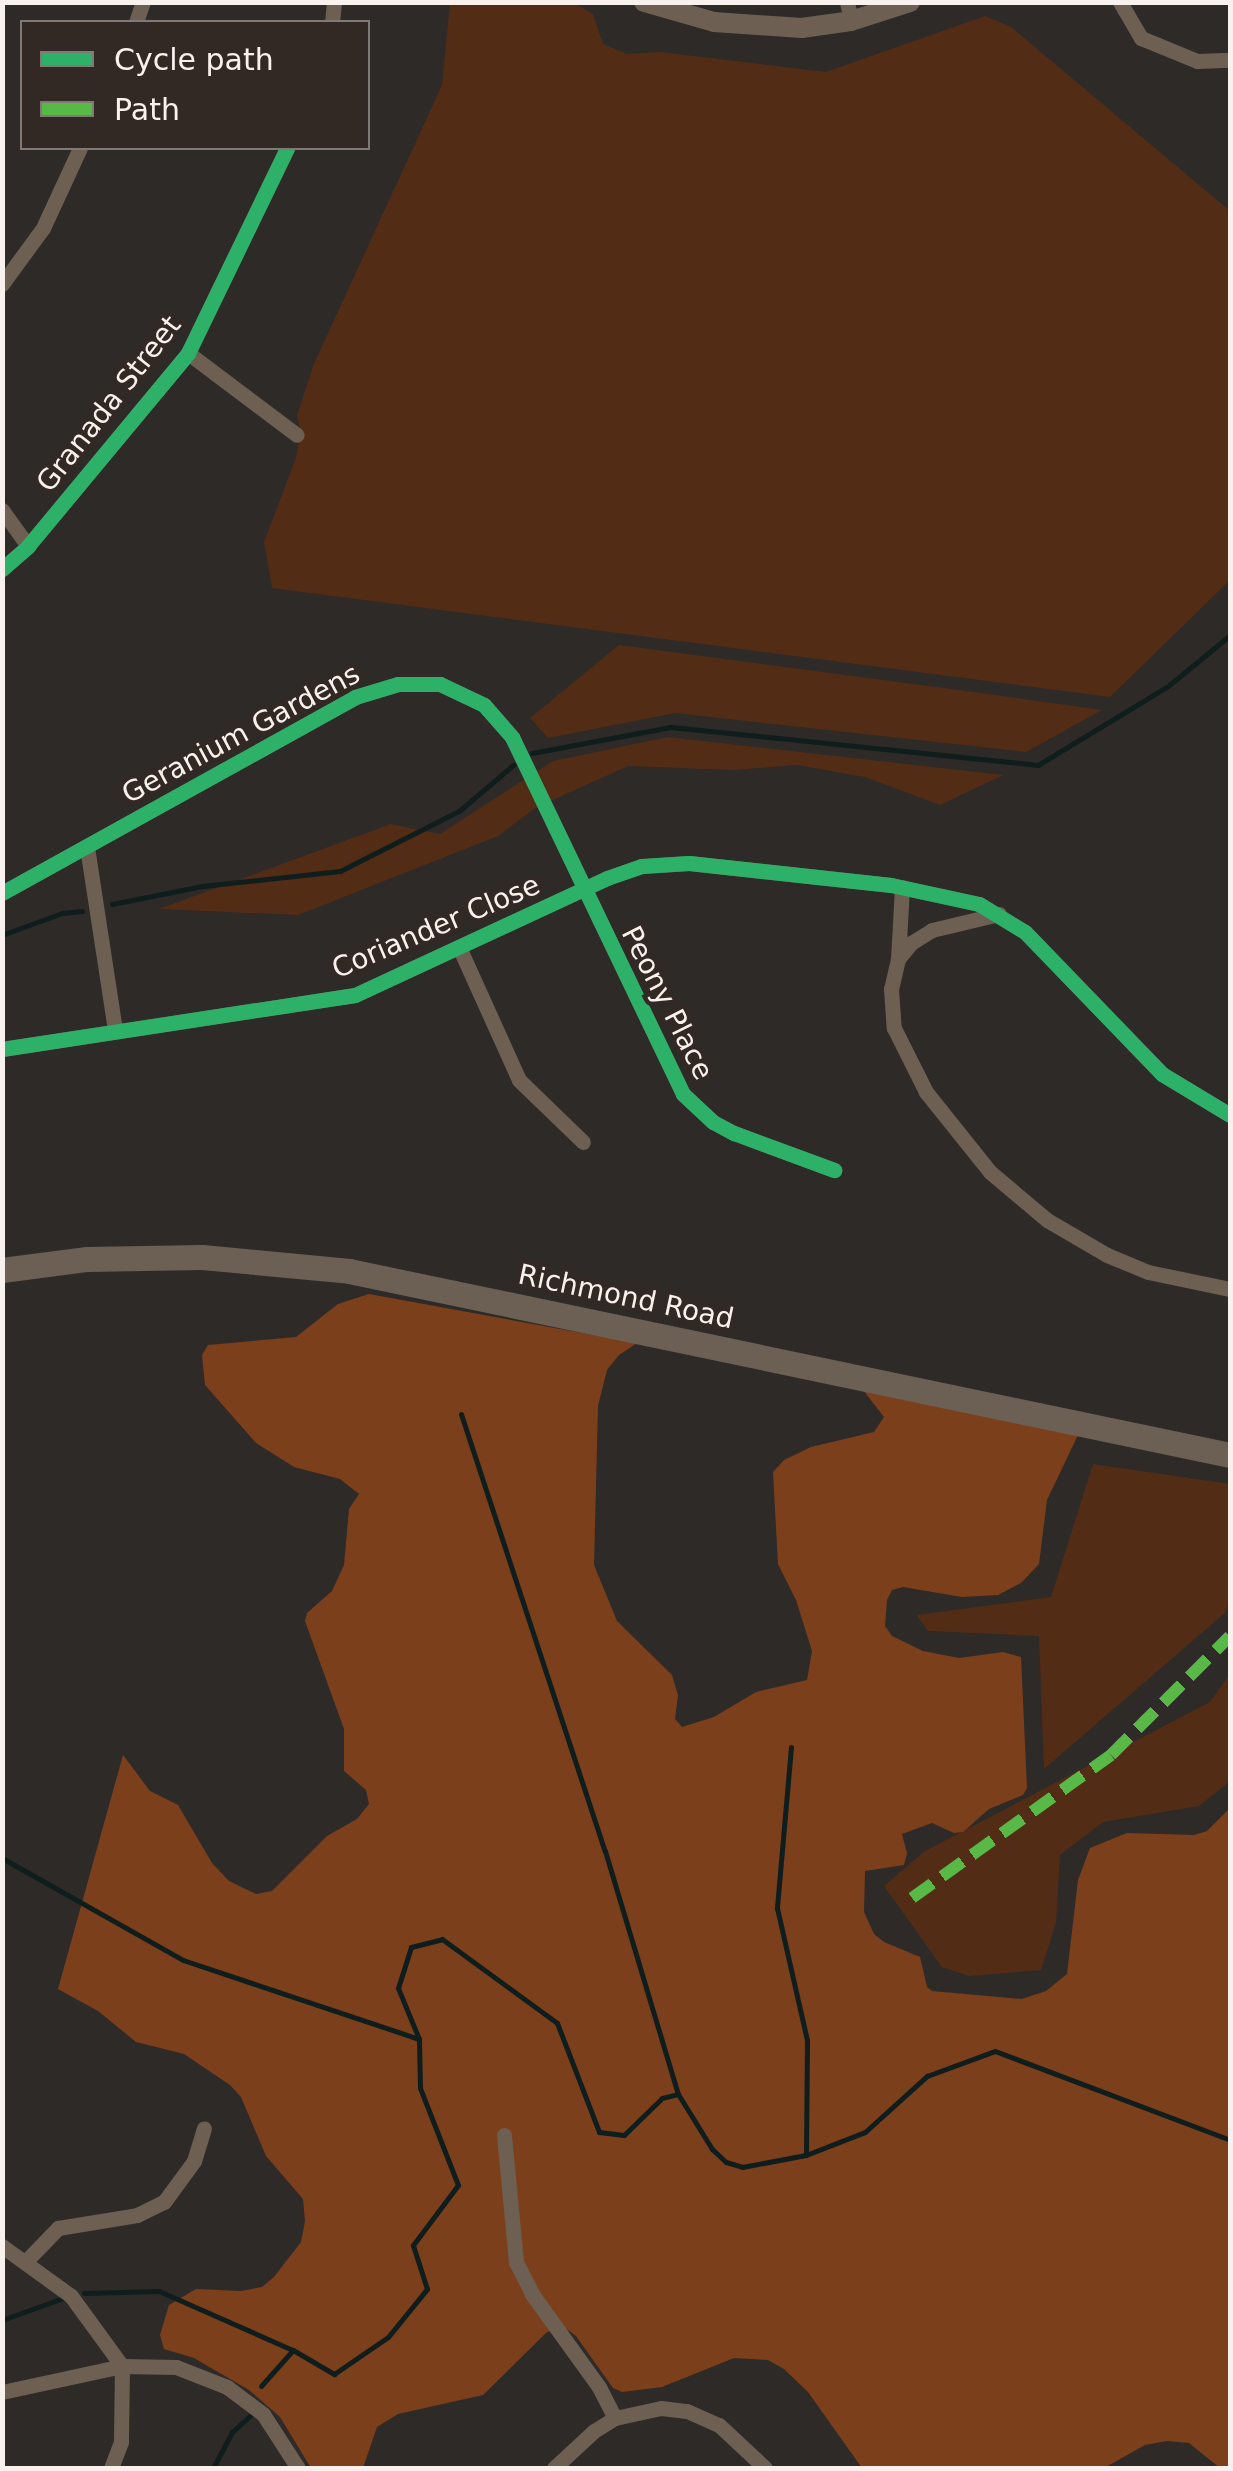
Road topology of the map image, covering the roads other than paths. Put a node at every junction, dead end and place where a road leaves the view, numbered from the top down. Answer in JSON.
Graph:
{"nodes":[{"id":1,"x":644,"y":2,"type":"edge"},
{"id":2,"x":910,"y":2,"type":"edge"},
{"id":3,"x":1120,"y":2,"type":"edge"},
{"id":4,"x":849,"y":12,"type":"edge"},
{"id":5,"x":1230,"y":60,"type":"edge"},
{"id":6,"x":79,"y":150,"type":"edge"},
{"id":7,"x":286,"y":150,"type":"edge"},
{"id":8,"x":2,"y":284,"type":"edge"},
{"id":9,"x":188,"y":354,"type":"junction"},
{"id":10,"x":297,"y":435,"type":"dead end"},
{"id":11,"x":2,"y":510,"type":"edge"},
{"id":12,"x":28,"y":546,"type":"junction"},
{"id":13,"x":2,"y":568,"type":"edge"},
{"id":14,"x":86,"y":847,"type":"junction"},
{"id":15,"x":902,"y":886,"type":"junction"},
{"id":16,"x":582,"y":890,"type":"junction"},
{"id":17,"x":2,"y":893,"type":"edge"},
{"id":18,"x":1000,"y":914,"type":"junction"},
{"id":19,"x":459,"y":947,"type":"junction"},
{"id":20,"x":898,"y":959,"type":"junction"},
{"id":21,"x":114,"y":1031,"type":"junction"},
{"id":22,"x":2,"y":1049,"type":"edge"},
{"id":23,"x":1230,"y":1114,"type":"edge"},
{"id":24,"x":583,"y":1142,"type":"dead end"},
{"id":25,"x":834,"y":1170,"type":"dead end"},
{"id":26,"x":2,"y":1270,"type":"edge"},
{"id":27,"x":1230,"y":1289,"type":"edge"},
{"id":28,"x":1230,"y":1455,"type":"edge"},
{"id":29,"x":204,"y":2128,"type":"dead end"},
{"id":30,"x":504,"y":2135,"type":"dead end"},
{"id":31,"x":2,"y":2246,"type":"edge"},
{"id":32,"x":27,"y":2260,"type":"junction"},
{"id":33,"x":122,"y":2366,"type":"junction"},
{"id":34,"x":2,"y":2392,"type":"edge"},
{"id":35,"x":614,"y":2418,"type":"junction"},
{"id":36,"x":759,"y":2467,"type":"edge"},
{"id":37,"x":111,"y":2468,"type":"edge"},
{"id":38,"x":298,"y":2468,"type":"edge"},
{"id":39,"x":554,"y":2468,"type":"edge"}],
"edges":[{"from":1,"to":4,"type":"street"},
{"from":2,"to":4,"type":"street"},
{"from":3,"to":5,"type":"street"},
{"from":6,"to":8,"type":"street"},
{"from":7,"to":9,"type":"street","name":"Granada Street"},
{"from":9,"to":10,"type":"street"},
{"from":9,"to":12,"type":"street","name":"Granada Street"},
{"from":11,"to":12,"type":"street"},
{"from":12,"to":13,"type":"street","name":"Granada Street"},
{"from":14,"to":16,"type":"street","name":"Geranium Gardens"},
{"from":14,"to":17,"type":"street","name":"Geranium Gardens"},
{"from":14,"to":21,"type":"street"},
{"from":15,"to":16,"type":"street","name":"Coriander Close"},
{"from":15,"to":18,"type":"street","name":"Coriander Close"},
{"from":15,"to":20,"type":"street"},
{"from":16,"to":19,"type":"street","name":"Coriander Close"},
{"from":16,"to":25,"type":"street","name":"Peony Place"},
{"from":18,"to":20,"type":"street"},
{"from":18,"to":23,"type":"street","name":"Coriander Close"},
{"from":19,"to":21,"type":"street","name":"Coriander Close"},
{"from":19,"to":24,"type":"street"},
{"from":20,"to":27,"type":"street"},
{"from":21,"to":22,"type":"street","name":"Coriander Close"},
{"from":26,"to":28,"type":"highway","name":"Richmond Road"},
{"from":29,"to":32,"type":"street"},
{"from":30,"to":35,"type":"street"},
{"from":31,"to":32,"type":"street"},
{"from":32,"to":33,"type":"street"},
{"from":33,"to":34,"type":"street"},
{"from":33,"to":37,"type":"street"},
{"from":33,"to":38,"type":"street"},
{"from":35,"to":36,"type":"street"},
{"from":35,"to":39,"type":"street"}]}
